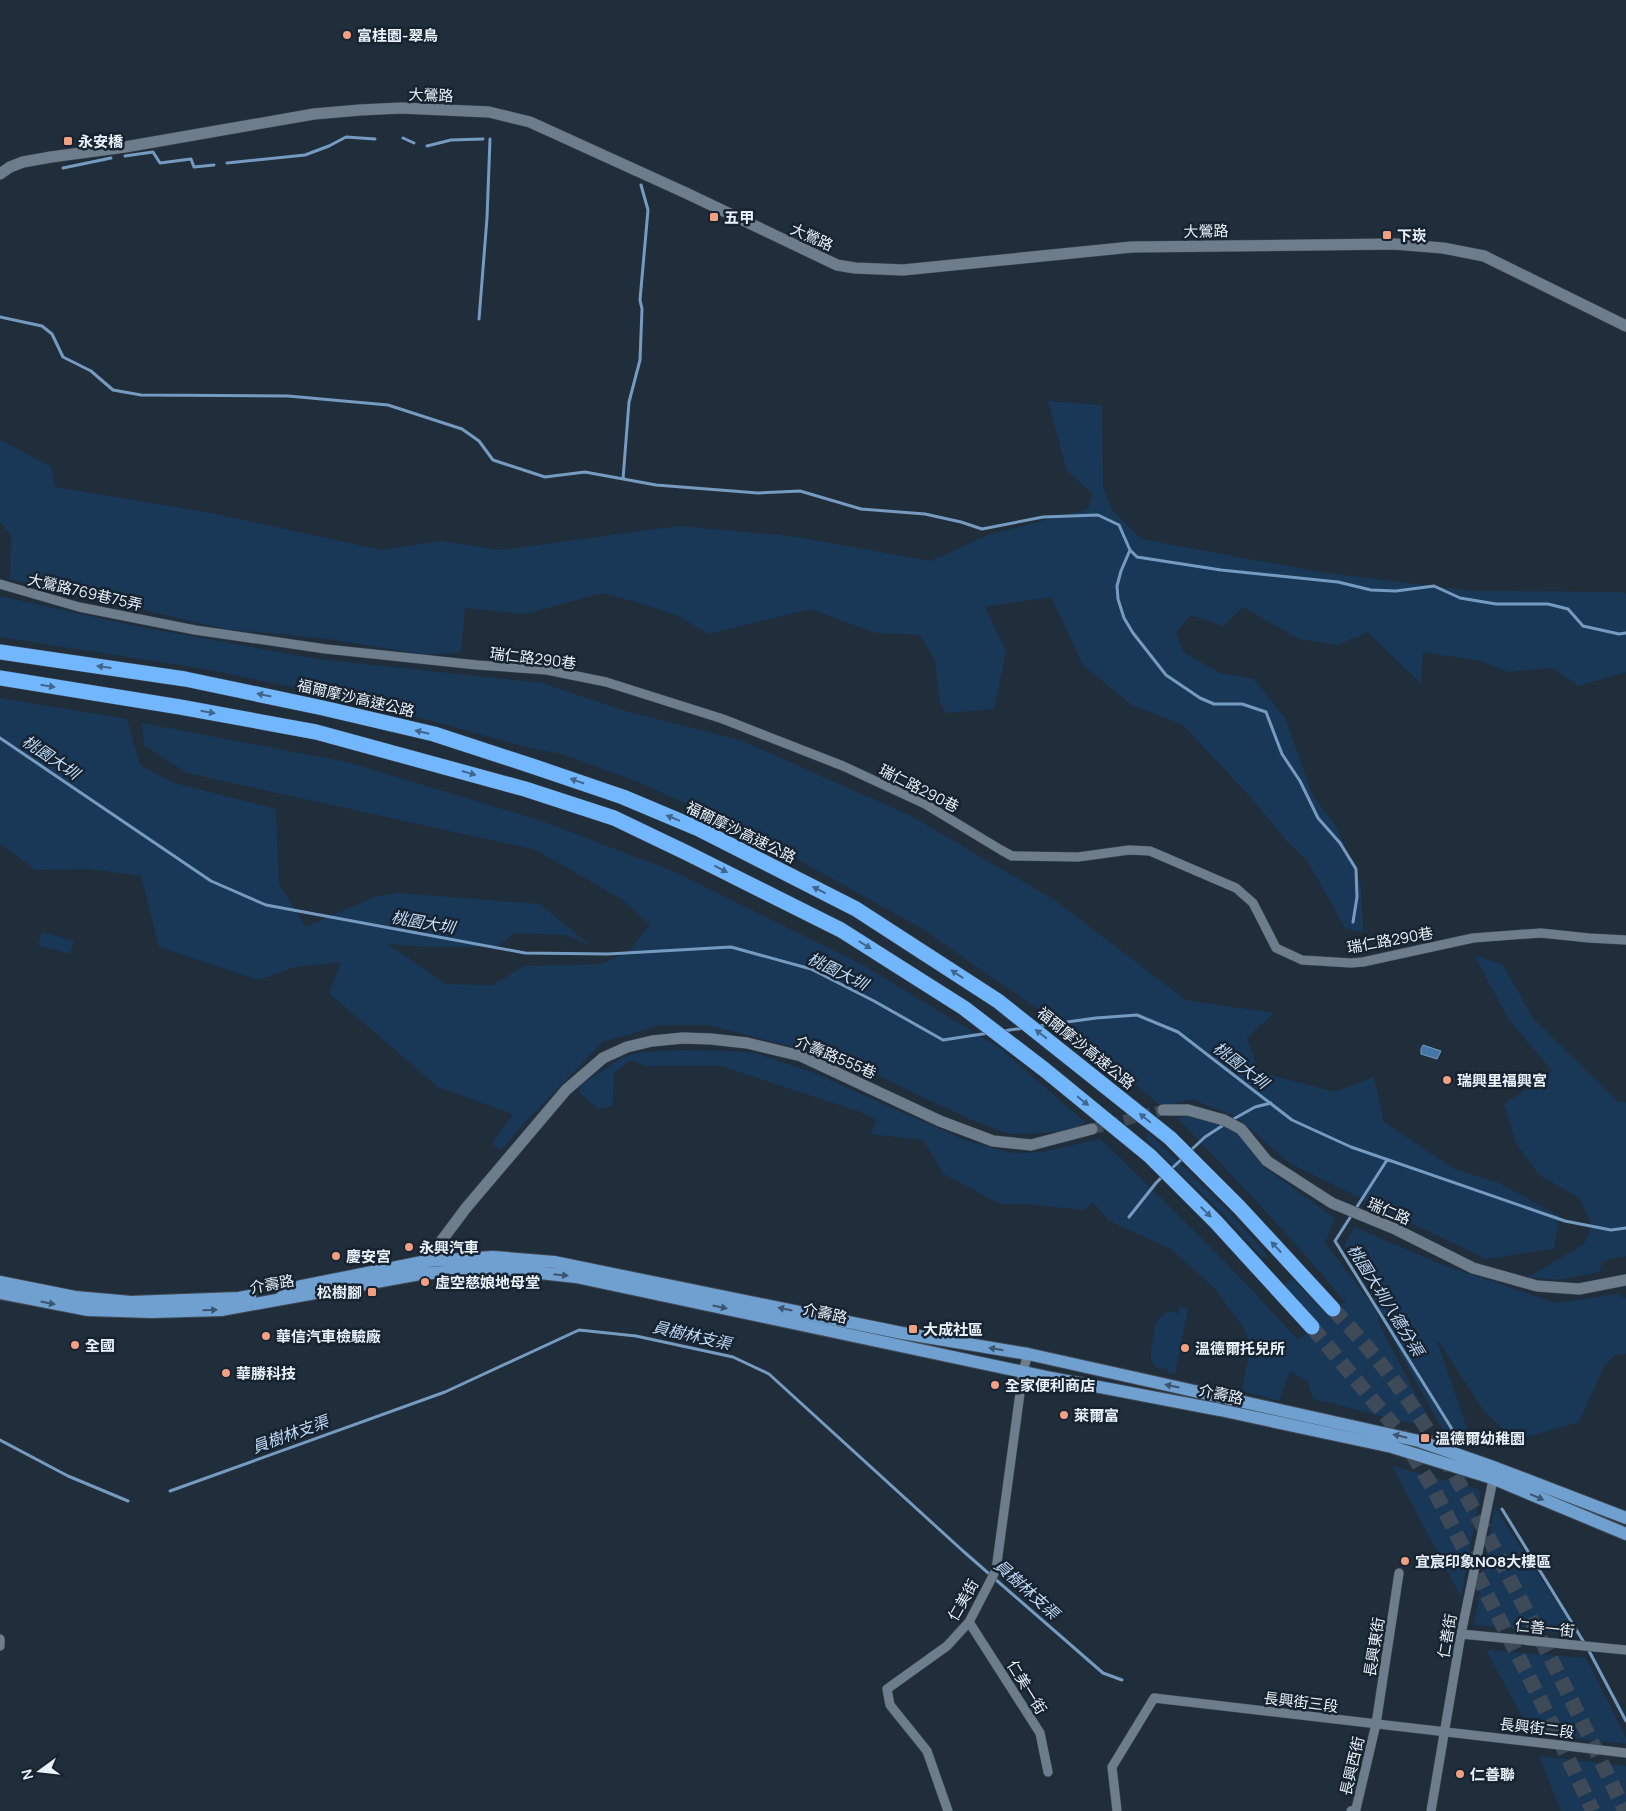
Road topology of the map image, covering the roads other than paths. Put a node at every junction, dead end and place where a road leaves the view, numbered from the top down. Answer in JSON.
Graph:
{"nodes":[{"id":1,"x":0,"y":174,"type":"edge"},
{"id":2,"x":1626,"y":326,"type":"edge"},
{"id":3,"x":0,"y":584,"type":"edge"},
{"id":4,"x":164,"y":624,"type":"joint"},
{"id":5,"x":0,"y":652,"type":"edge"},
{"id":6,"x":0,"y":678,"type":"edge"},
{"id":7,"x":1626,"y":940,"type":"edge"},
{"id":8,"x":1163,"y":1110,"type":"tunnel mouth"},
{"id":9,"x":1092,"y":1129,"type":"tunnel mouth"},
{"id":10,"x":427,"y":1261,"type":"junction"},
{"id":11,"x":1290,"y":1262,"type":"junction"},
{"id":12,"x":420,"y":1274,"type":"junction"},
{"id":13,"x":1269,"y":1279,"type":"junction"},
{"id":14,"x":1626,"y":1280,"type":"edge"},
{"id":15,"x":0,"y":1282,"type":"edge"},
{"id":16,"x":0,"y":1293,"type":"edge"},
{"id":17,"x":1333,"y":1309,"type":"tunnel mouth"},
{"id":18,"x":1312,"y":1327,"type":"tunnel mouth"},
{"id":19,"x":1028,"y":1354,"type":"junction"},
{"id":20,"x":1023,"y":1372,"type":"junction"},
{"id":21,"x":1494,"y":1473,"type":"junction"},
{"id":22,"x":1626,"y":1518,"type":"edge"},
{"id":23,"x":1626,"y":1534,"type":"edge"},
{"id":24,"x":1398,"y":1573,"type":"dead end"},
{"id":25,"x":970,"y":1622,"type":"junction"},
{"id":26,"x":1461,"y":1634,"type":"junction"},
{"id":27,"x":0,"y":1638,"type":"edge"},
{"id":28,"x":0,"y":1646,"type":"edge"},
{"id":29,"x":1626,"y":1650,"type":"edge"},
{"id":30,"x":1376,"y":1724,"type":"junction"},
{"id":31,"x":1445,"y":1730,"type":"junction"},
{"id":32,"x":1626,"y":1753,"type":"edge"},
{"id":33,"x":1048,"y":1772,"type":"dead end"},
{"id":34,"x":948,"y":1811,"type":"edge"},
{"id":35,"x":1117,"y":1811,"type":"edge"},
{"id":36,"x":1351,"y":1811,"type":"edge"},
{"id":37,"x":1431,"y":1811,"type":"edge"}],
"edges":[{"from":1,"to":2,"type":"street","name":"大鶯路"},
{"from":3,"to":4,"type":"street","name":"大鶯路769巷75弄"},
{"from":4,"to":7,"type":"street","name":"瑞仁路290巷"},
{"from":11,"to":5,"type":"highway","name":"福爾摩沙高速公路","one_way":true},
{"from":6,"to":13,"type":"highway","one_way":true},
{"from":8,"to":14,"type":"street","name":"瑞仁路"},
{"from":9,"to":10,"type":"street","name":"介壽路555巷"},
{"from":10,"to":12,"type":"street","name":"介壽路555巷"},
{"from":10,"to":15,"type":"main road","name":"介壽路"},
{"from":19,"to":10,"type":"main road","name":"介壽路","one_way":true},
{"from":11,"to":13,"type":"highway"},
{"from":11,"to":17,"type":"highway","name":"福爾摩沙高速公路"},
{"from":16,"to":12,"type":"main road","name":"介壽路","one_way":true},
{"from":12,"to":20,"type":"main road","name":"介壽路","one_way":true},
{"from":13,"to":18,"type":"highway"},
{"from":19,"to":20,"type":"street","name":"仁美街"},
{"from":21,"to":19,"type":"main road","name":"介壽路","one_way":true},
{"from":20,"to":21,"type":"main road","name":"介壽路"},
{"from":20,"to":25,"type":"street","name":"仁美街"},
{"from":21,"to":22,"type":"main road","name":"介壽路"},
{"from":21,"to":23,"type":"main road","name":"介壽路","one_way":true},
{"from":21,"to":26,"type":"street","name":"仁善街"},
{"from":24,"to":30,"type":"street","name":"長興東街"},
{"from":25,"to":33,"type":"street","name":"仁美一街"},
{"from":25,"to":34,"type":"street","name":"仁美街"},
{"from":26,"to":29,"type":"street","name":"仁善一街"},
{"from":26,"to":31,"type":"street","name":"仁善街"},
{"from":27,"to":28,"type":"street"},
{"from":30,"to":31,"type":"street","name":"長興街三段"},
{"from":30,"to":35,"type":"street","name":"長興街三段"},
{"from":30,"to":36,"type":"street","name":"長興西街"},
{"from":31,"to":32,"type":"street","name":"長興街二段"},
{"from":31,"to":37,"type":"street","name":"仁善街"}]}
